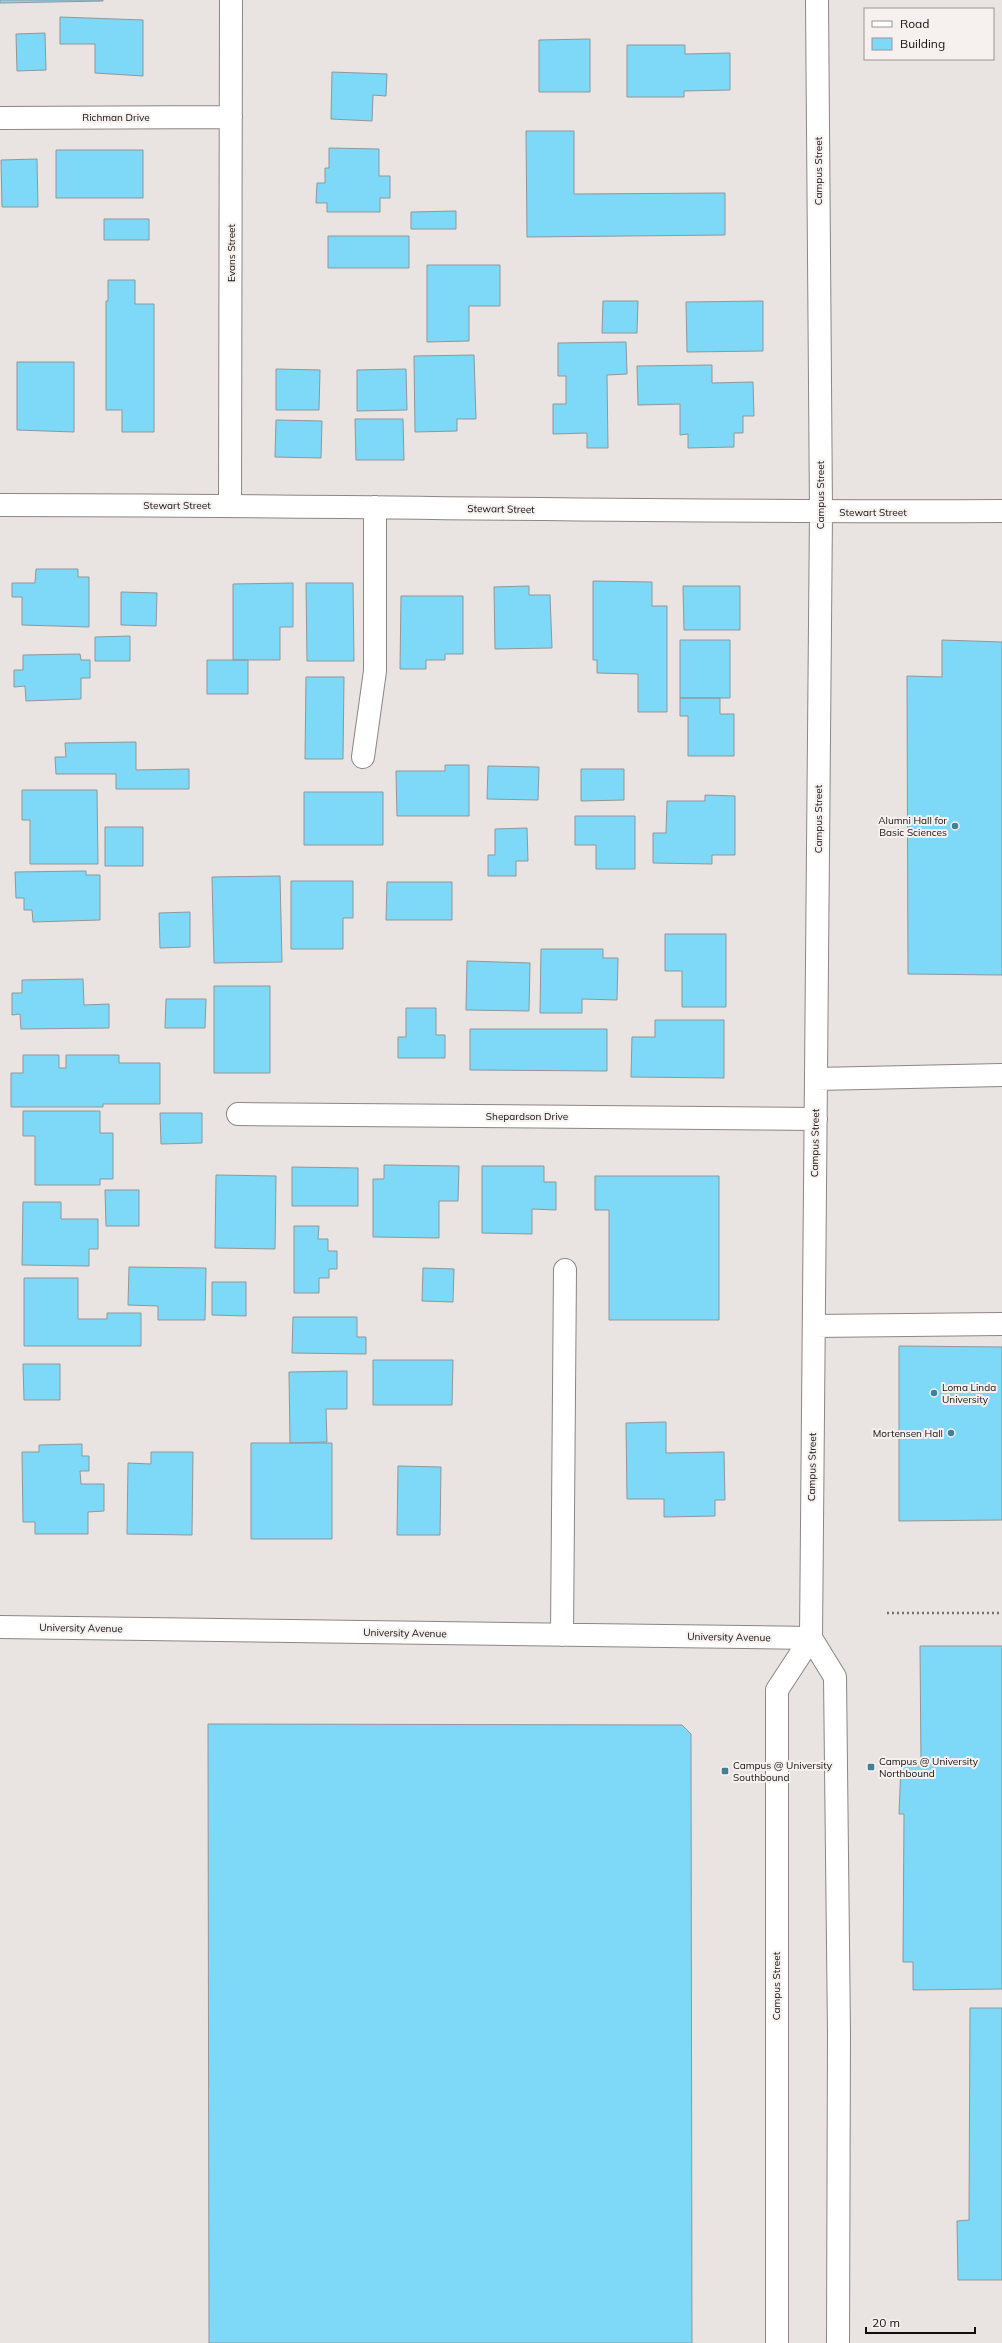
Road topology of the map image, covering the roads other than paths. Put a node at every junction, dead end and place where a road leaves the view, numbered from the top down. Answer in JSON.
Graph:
{"nodes":[{"id":1,"x":231,"y":0,"type":"edge"},
{"id":2,"x":817,"y":0,"type":"edge"},
{"id":3,"x":231,"y":117,"type":"junction"},
{"id":4,"x":0,"y":118,"type":"edge"},
{"id":5,"x":0,"y":506,"type":"edge"},
{"id":6,"x":230,"y":506,"type":"junction"},
{"id":7,"x":375,"y":507,"type":"junction"},
{"id":8,"x":1002,"y":511,"type":"edge"},
{"id":9,"x":821,"y":512,"type":"junction"},
{"id":10,"x":363,"y":757,"type":"dead end"},
{"id":11,"x":1002,"y":1075,"type":"edge"},
{"id":12,"x":816,"y":1079,"type":"junction"},
{"id":13,"x":238,"y":1114,"type":"dead end"},
{"id":14,"x":816,"y":1119,"type":"junction"},
{"id":15,"x":565,"y":1270,"type":"dead end"},
{"id":16,"x":1002,"y":1324,"type":"edge"},
{"id":17,"x":814,"y":1326,"type":"junction"},
{"id":18,"x":0,"y":1627,"type":"edge"},
{"id":19,"x":562,"y":1635,"type":"junction"},
{"id":20,"x":811,"y":1638,"type":"junction"},
{"id":21,"x":777,"y":2343,"type":"edge"},
{"id":22,"x":838,"y":2343,"type":"edge"}],
"edges":[{"from":1,"to":3,"type":"street","name":"Evans Street"},
{"from":2,"to":9,"type":"street","name":"Campus Street"},
{"from":3,"to":4,"type":"street","name":"Richman Drive"},
{"from":3,"to":6,"type":"street","name":"Evans Street"},
{"from":5,"to":6,"type":"street","name":"Stewart Street"},
{"from":6,"to":7,"type":"street","name":"Stewart Street"},
{"from":7,"to":9,"type":"street","name":"Stewart Street"},
{"from":7,"to":10,"type":"street"},
{"from":8,"to":9,"type":"street","name":"Stewart Street"},
{"from":9,"to":12,"type":"street","name":"Campus Street"},
{"from":11,"to":12,"type":"street"},
{"from":12,"to":14,"type":"street","name":"Campus Street"},
{"from":13,"to":14,"type":"street","name":"Shepardson Drive"},
{"from":14,"to":17,"type":"street","name":"Campus Street"},
{"from":15,"to":19,"type":"street"},
{"from":16,"to":17,"type":"street"},
{"from":17,"to":20,"type":"street","name":"Campus Street"},
{"from":18,"to":19,"type":"street","name":"University Avenue"},
{"from":19,"to":20,"type":"street","name":"University Avenue"},
{"from":20,"to":21,"type":"street","name":"Campus Street"},
{"from":20,"to":22,"type":"street"}]}
